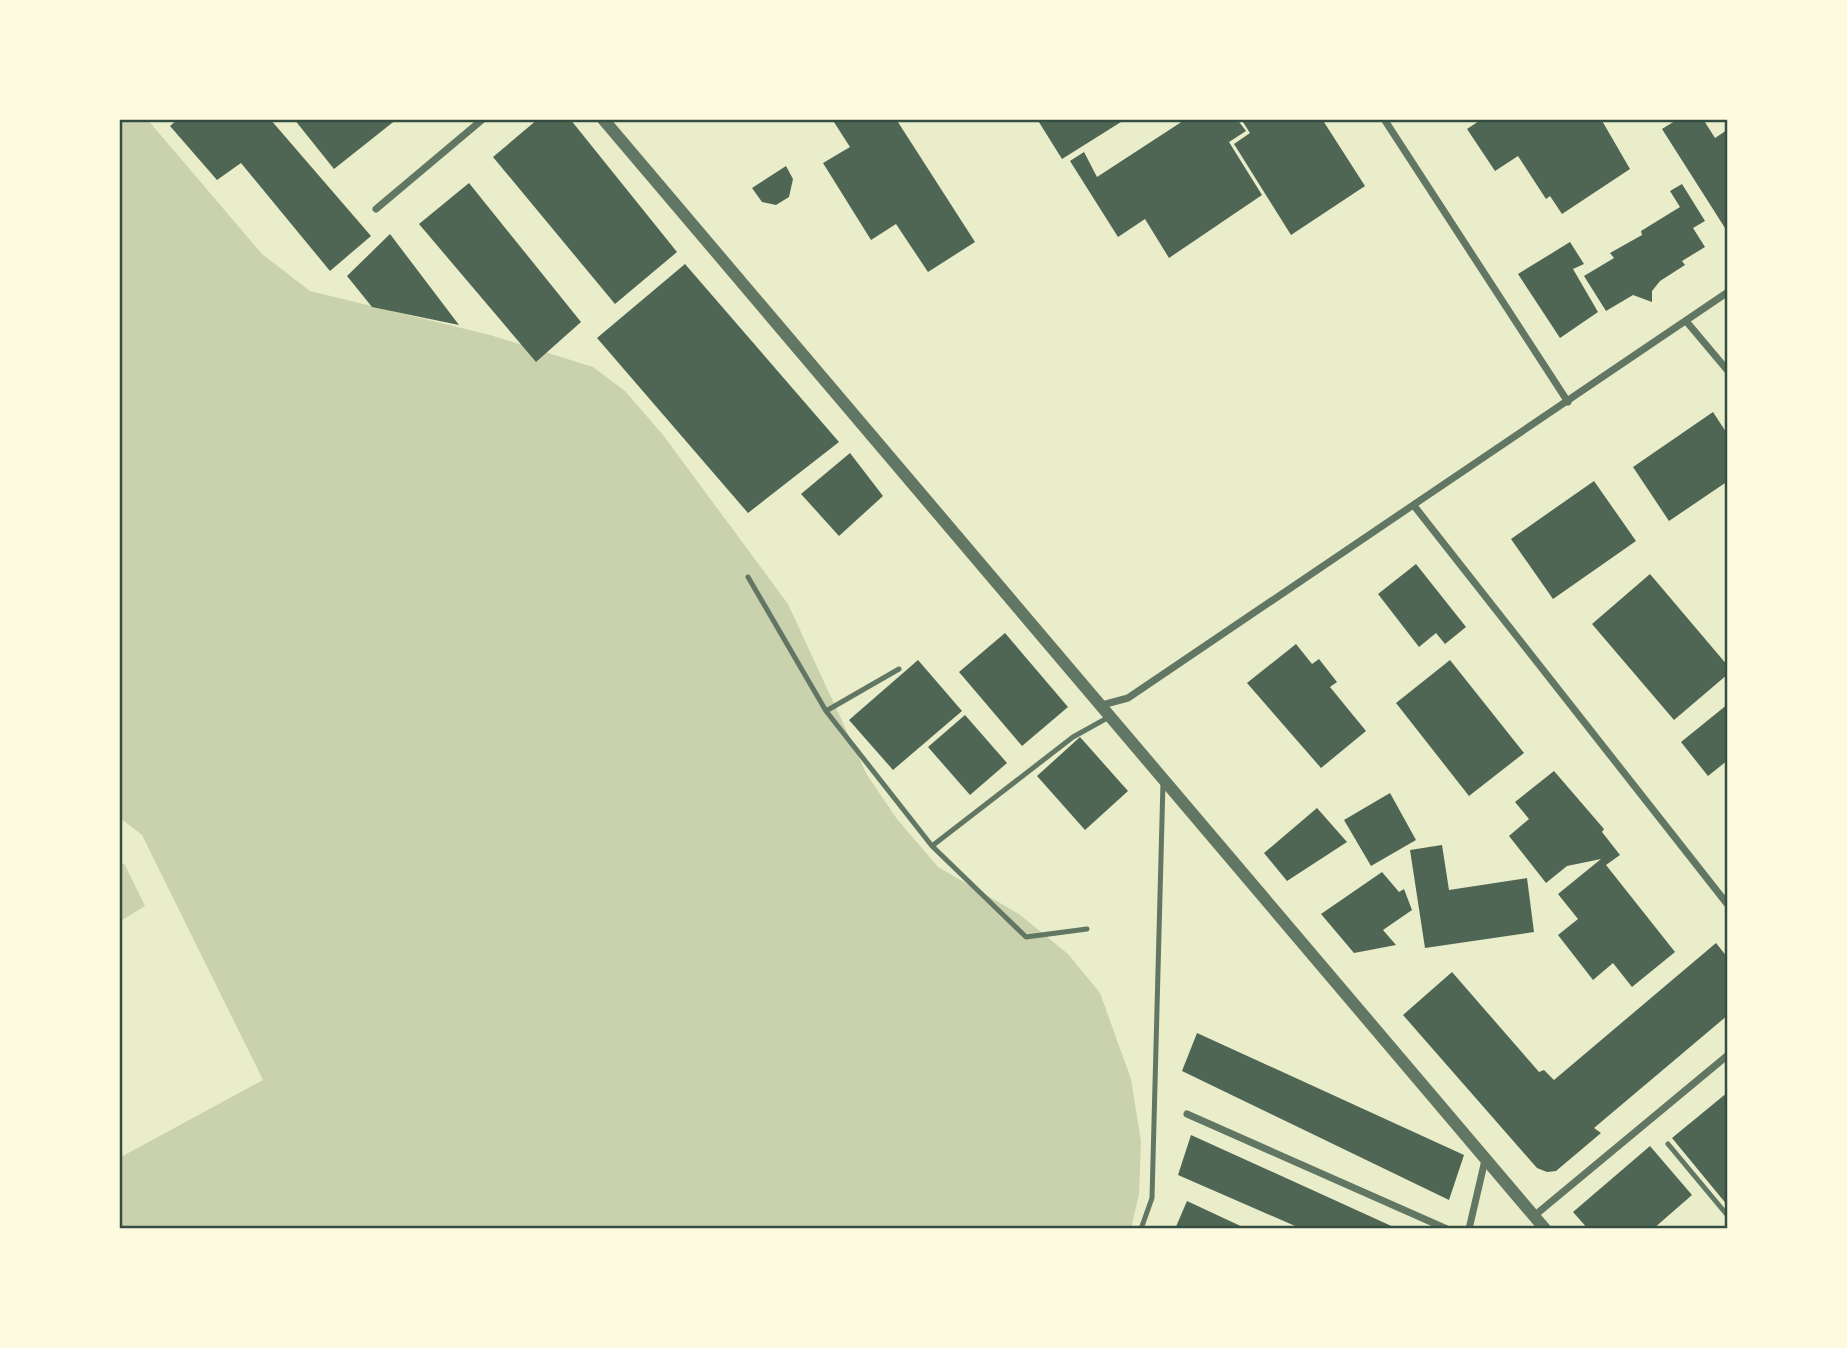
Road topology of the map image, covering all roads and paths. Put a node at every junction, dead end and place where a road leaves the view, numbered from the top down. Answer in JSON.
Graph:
{"nodes":[{"id":1,"x":483,"y":119,"type":"edge"},
{"id":2,"x":603,"y":119,"type":"edge"},
{"id":3,"x":1384,"y":119,"type":"edge"},
{"id":4,"x":376,"y":209,"type":"dead end"},
{"id":5,"x":1728,"y":292,"type":"edge"},
{"id":6,"x":1686,"y":321,"type":"junction"},
{"id":7,"x":1728,"y":372,"type":"edge"},
{"id":8,"x":1568,"y":402,"type":"junction"},
{"id":9,"x":1415,"y":507,"type":"junction"},
{"id":10,"x":748,"y":577,"type":"dead end"},
{"id":11,"x":899,"y":669,"type":"dead end"},
{"id":12,"x":1102,"y":705,"type":"junction"},
{"id":13,"x":826,"y":711,"type":"junction"},
{"id":14,"x":1112,"y":716,"type":"junction"},
{"id":15,"x":1163,"y":778,"type":"junction"},
{"id":16,"x":932,"y":846,"type":"junction"},
{"id":17,"x":1728,"y":905,"type":"edge"},
{"id":18,"x":1087,"y":929,"type":"dead end"},
{"id":19,"x":1728,"y":1055,"type":"edge"},
{"id":20,"x":1187,"y":1114,"type":"dead end"},
{"id":21,"x":1668,"y":1144,"type":"dead end"},
{"id":22,"x":1485,"y":1159,"type":"junction"},
{"id":23,"x":1534,"y":1216,"type":"junction"},
{"id":24,"x":1728,"y":1216,"type":"edge"},
{"id":25,"x":1142,"y":1229,"type":"edge"},
{"id":26,"x":1447,"y":1229,"type":"edge"},
{"id":27,"x":1469,"y":1229,"type":"edge"},
{"id":28,"x":1545,"y":1229,"type":"edge"}],
"edges":[{"from":1,"to":4,"type":"street"},
{"from":2,"to":12,"type":"street"},
{"from":3,"to":8,"type":"street"},
{"from":5,"to":6,"type":"street"},
{"from":6,"to":7,"type":"street"},
{"from":6,"to":8,"type":"street"},
{"from":8,"to":9,"type":"street"},
{"from":9,"to":12,"type":"street"},
{"from":9,"to":17,"type":"street"},
{"from":10,"to":13,"type":"lane"},
{"from":11,"to":13,"type":"lane"},
{"from":12,"to":14,"type":"street"},
{"from":13,"to":16,"type":"lane"},
{"from":14,"to":15,"type":"street"},
{"from":14,"to":16,"type":"lane"},
{"from":15,"to":22,"type":"street"},
{"from":15,"to":25,"type":"lane"},
{"from":16,"to":18,"type":"lane"},
{"from":19,"to":23,"type":"street"},
{"from":20,"to":26,"type":"street"},
{"from":21,"to":24,"type":"lane"},
{"from":22,"to":23,"type":"street"},
{"from":22,"to":27,"type":"street"},
{"from":23,"to":28,"type":"street"}]}
